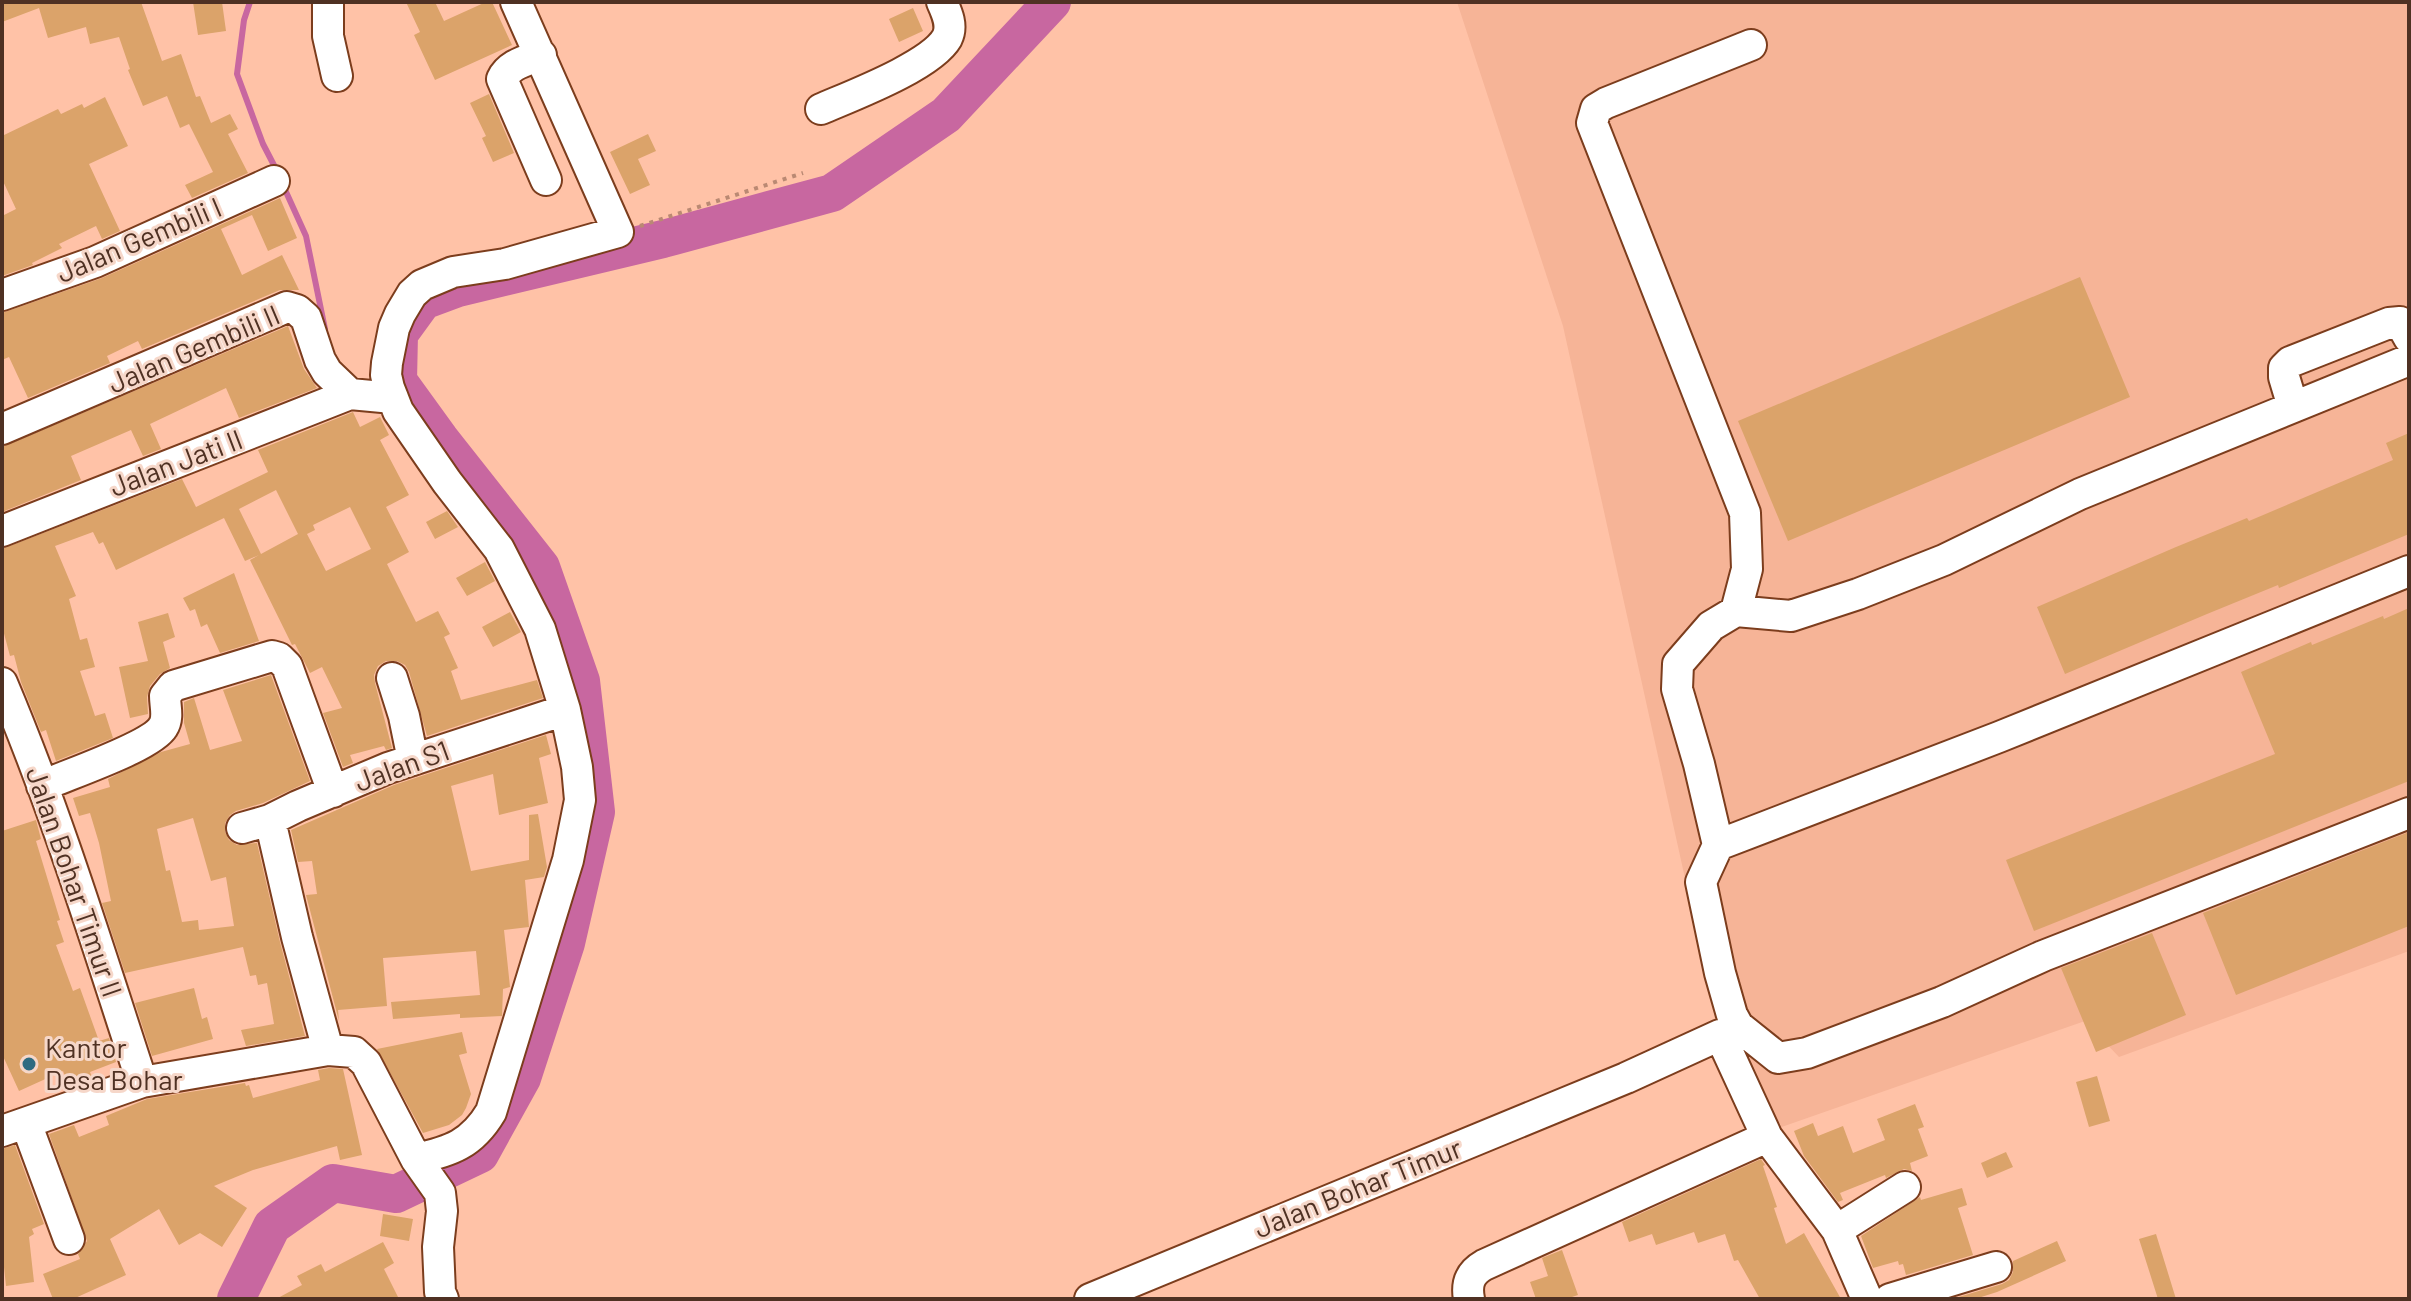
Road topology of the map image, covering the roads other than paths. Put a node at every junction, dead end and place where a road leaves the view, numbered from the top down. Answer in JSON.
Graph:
{"nodes":[{"id":1,"x":328,"y":2,"type":"edge"},
{"id":2,"x":516,"y":2,"type":"edge"},
{"id":3,"x":942,"y":2,"type":"edge"},
{"id":4,"x":1751,"y":45,"type":"dead end"},
{"id":5,"x":541,"y":55,"type":"junction"},
{"id":6,"x":337,"y":76,"type":"dead end"},
{"id":7,"x":821,"y":109,"type":"dead end"},
{"id":8,"x":546,"y":180,"type":"dead end"},
{"id":9,"x":274,"y":181,"type":"dead end"},
{"id":10,"x":2,"y":295,"type":"edge"},
{"id":11,"x":2409,"y":338,"type":"edge"},
{"id":12,"x":2409,"y":360,"type":"edge"},
{"id":13,"x":389,"y":387,"type":"junction"},
{"id":14,"x":350,"y":394,"type":"junction"},
{"id":15,"x":2293,"y":407,"type":"junction"},
{"id":16,"x":2,"y":429,"type":"edge"},
{"id":17,"x":2,"y":531,"type":"edge"},
{"id":18,"x":2409,"y":571,"type":"edge"},
{"id":19,"x":1736,"y":611,"type":"junction"},
{"id":20,"x":392,"y":678,"type":"dead end"},
{"id":21,"x":2,"y":683,"type":"edge"},
{"id":22,"x":565,"y":710,"type":"junction"},
{"id":23,"x":413,"y":760,"type":"junction"},
{"id":24,"x":42,"y":786,"type":"junction"},
{"id":25,"x":333,"y":792,"type":"junction"},
{"id":26,"x":2409,"y":813,"type":"edge"},
{"id":27,"x":1718,"y":845,"type":"junction"},
{"id":28,"x":1729,"y":1031,"type":"junction"},
{"id":29,"x":328,"y":1050,"type":"junction"},
{"id":30,"x":142,"y":1082,"type":"junction"},
{"id":31,"x":14,"y":1127,"type":"edge"},
{"id":32,"x":1767,"y":1137,"type":"junction"},
{"id":33,"x":419,"y":1163,"type":"junction"},
{"id":34,"x":1905,"y":1187,"type":"dead end"},
{"id":35,"x":1837,"y":1230,"type":"junction"},
{"id":36,"x":69,"y":1239,"type":"dead end"},
{"id":37,"x":1996,"y":1267,"type":"dead end"},
{"id":38,"x":438,"y":1297,"type":"edge"},
{"id":39,"x":1090,"y":1299,"type":"edge"},
{"id":40,"x":1469,"y":1299,"type":"edge"},
{"id":41,"x":1867,"y":1299,"type":"edge"},
{"id":42,"x":1890,"y":1299,"type":"edge"}],
"edges":[{"from":1,"to":6,"type":"street"},
{"from":2,"to":5,"type":"street"},
{"from":3,"to":7,"type":"street"},
{"from":4,"to":19,"type":"street"},
{"from":5,"to":8,"type":"street"},
{"from":5,"to":13,"type":"street"},
{"from":9,"to":10,"type":"street","name":"Jalan Gembili I"},
{"from":11,"to":15,"type":"street"},
{"from":12,"to":15,"type":"street"},
{"from":13,"to":14,"type":"street"},
{"from":13,"to":22,"type":"street"},
{"from":14,"to":16,"type":"street","name":"Jalan Gembili II"},
{"from":14,"to":17,"type":"street","name":"Jalan Jati II"},
{"from":15,"to":19,"type":"street"},
{"from":18,"to":27,"type":"street"},
{"from":19,"to":27,"type":"street"},
{"from":20,"to":23,"type":"street"},
{"from":21,"to":24,"type":"street","name":"Jalan Bohar Timur II"},
{"from":22,"to":23,"type":"street","name":"Jalan S1"},
{"from":22,"to":33,"type":"street"},
{"from":23,"to":25,"type":"street","name":"Jalan S1"},
{"from":24,"to":25,"type":"street"},
{"from":24,"to":30,"type":"street","name":"Jalan Bohar Timur II"},
{"from":25,"to":29,"type":"street","name":"Jalan S1"},
{"from":26,"to":28,"type":"street"},
{"from":27,"to":28,"type":"street"},
{"from":28,"to":32,"type":"street"},
{"from":28,"to":39,"type":"street","name":"Jalan Bohar Timur"},
{"from":29,"to":30,"type":"street"},
{"from":29,"to":33,"type":"street"},
{"from":30,"to":31,"type":"street"},
{"from":31,"to":36,"type":"street"},
{"from":32,"to":35,"type":"street"},
{"from":32,"to":40,"type":"street"},
{"from":33,"to":38,"type":"street"},
{"from":34,"to":35,"type":"street"},
{"from":35,"to":41,"type":"street"},
{"from":37,"to":42,"type":"street"}]}
